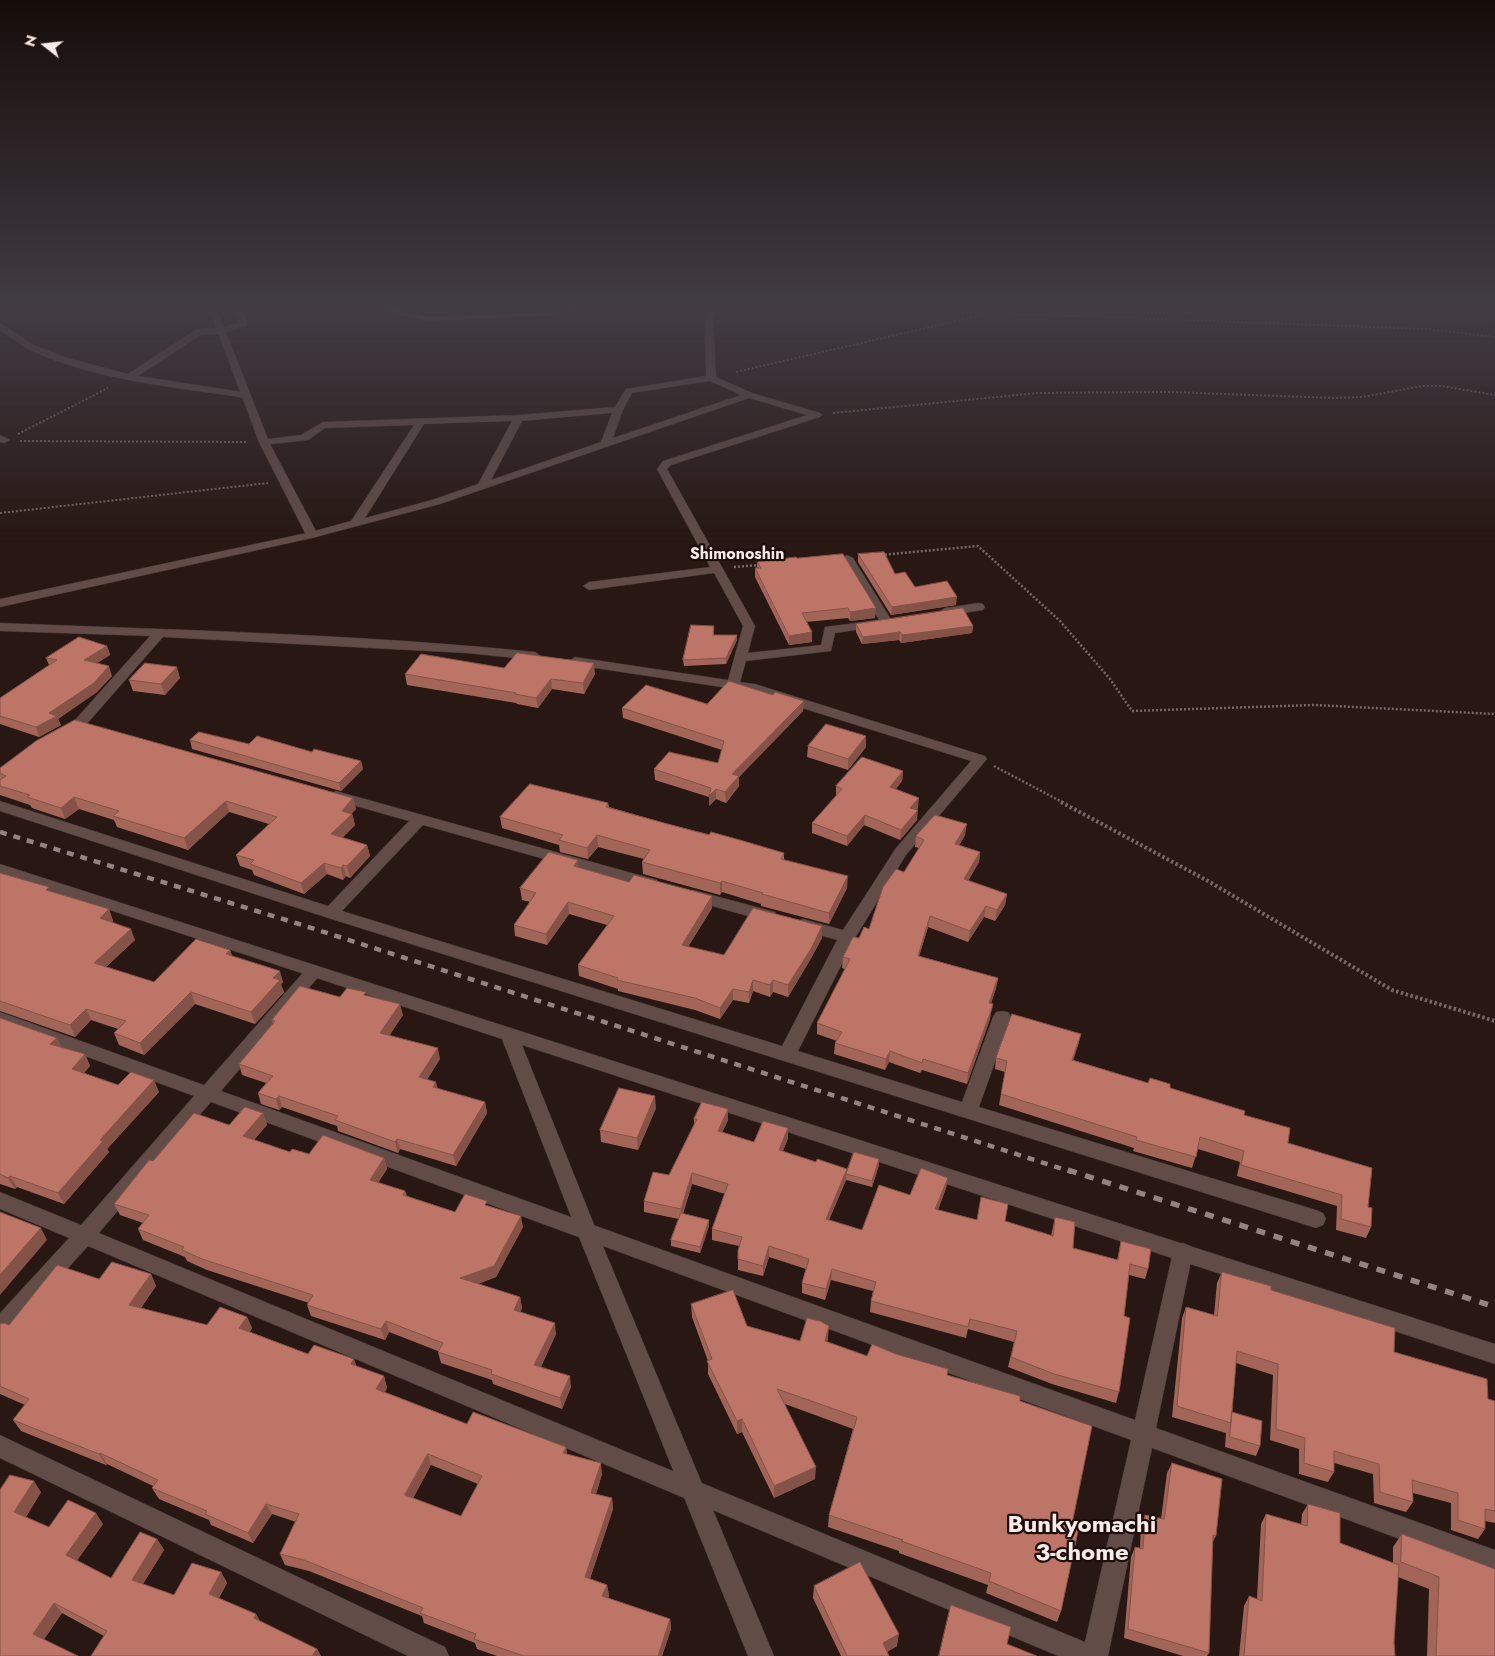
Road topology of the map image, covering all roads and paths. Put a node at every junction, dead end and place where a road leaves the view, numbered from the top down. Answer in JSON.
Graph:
{"nodes":[{"id":1,"x":106,"y":388,"type":"edge"},
{"id":2,"x":205,"y":388,"type":"edge"},
{"id":3,"x":243,"y":388,"type":"edge"},
{"id":4,"x":646,"y":388,"type":"edge"},
{"id":5,"x":734,"y":388,"type":"edge"},
{"id":6,"x":1409,"y":388,"type":"edge"},
{"id":7,"x":1455,"y":388,"type":"edge"},
{"id":8,"x":246,"y":395,"type":"junction"},
{"id":9,"x":749,"y":395,"type":"junction"},
{"id":10,"x":1495,"y":395,"type":"edge"},
{"id":11,"x":618,"y":410,"type":"junction"},
{"id":12,"x":817,"y":415,"type":"junction"},
{"id":13,"x":519,"y":418,"type":"junction"},
{"id":14,"x":420,"y":423,"type":"junction"},
{"id":15,"x":2,"y":439,"type":"edge"},
{"id":16,"x":264,"y":442,"type":"junction"},
{"id":17,"x":606,"y":445,"type":"junction"},
{"id":18,"x":284,"y":481,"type":"junction"},
{"id":19,"x":482,"y":487,"type":"junction"},
{"id":20,"x":0,"y":513,"type":"edge"},
{"id":21,"x":354,"y":524,"type":"junction"},
{"id":22,"x":312,"y":535,"type":"junction"},
{"id":23,"x":848,"y":558,"type":"joint"},
{"id":24,"x":768,"y":564,"type":"edge"},
{"id":25,"x":718,"y":569,"type":"junction"},
{"id":26,"x":588,"y":586,"type":"dead end"},
{"id":27,"x":0,"y":603,"type":"edge"},
{"id":28,"x":979,"y":607,"type":"dead end"},
{"id":29,"x":932,"y":614,"type":"edge"},
{"id":30,"x":0,"y":627,"type":"edge"},
{"id":31,"x":160,"y":633,"type":"junction"},
{"id":32,"x":741,"y":658,"type":"junction"},
{"id":33,"x":733,"y":684,"type":"junction"},
{"id":34,"x":1495,"y":714,"type":"edge"},
{"id":35,"x":80,"y":722,"type":"junction"},
{"id":36,"x":99,"y":728,"type":"edge"},
{"id":37,"x":48,"y":740,"type":"edge"},
{"id":38,"x":980,"y":759,"type":"junction"},
{"id":39,"x":325,"y":793,"type":"edge"},
{"id":40,"x":0,"y":806,"type":"edge"},
{"id":41,"x":419,"y":820,"type":"junction"},
{"id":42,"x":0,"y":869,"type":"edge"},
{"id":43,"x":331,"y":913,"type":"junction"},
{"id":44,"x":847,"y":937,"type":"junction"},
{"id":45,"x":314,"y":971,"type":"junction"},
{"id":46,"x":1002,"y":1017,"type":"dead end"},
{"id":47,"x":0,"y":1018,"type":"edge"},
{"id":48,"x":1495,"y":1021,"type":"edge"},
{"id":49,"x":509,"y":1035,"type":"junction"},
{"id":50,"x":787,"y":1054,"type":"junction"},
{"id":51,"x":208,"y":1093,"type":"junction"},
{"id":52,"x":968,"y":1111,"type":"junction"},
{"id":53,"x":0,"y":1200,"type":"edge"},
{"id":54,"x":1316,"y":1219,"type":"dead end"},
{"id":55,"x":587,"y":1232,"type":"junction"},
{"id":56,"x":85,"y":1235,"type":"junction"},
{"id":57,"x":1183,"y":1252,"type":"junction"},
{"id":58,"x":0,"y":1328,"type":"edge"},
{"id":59,"x":1495,"y":1354,"type":"edge"},
{"id":60,"x":1144,"y":1434,"type":"junction"},
{"id":61,"x":0,"y":1446,"type":"edge"},
{"id":62,"x":695,"y":1491,"type":"junction"},
{"id":63,"x":1495,"y":1562,"type":"edge"},
{"id":64,"x":436,"y":1656,"type":"edge"},
{"id":65,"x":761,"y":1656,"type":"edge"},
{"id":66,"x":1088,"y":1656,"type":"edge"},
{"id":67,"x":1096,"y":1656,"type":"edge"}],
"edges":[{"from":1,"to":15,"type":"path"},
{"from":2,"to":8,"type":"street"},
{"from":3,"to":8,"type":"street"},
{"from":4,"to":11,"type":"street"},
{"from":5,"to":9,"type":"street"},
{"from":6,"to":12,"type":"path"},
{"from":7,"to":10,"type":"path"},
{"from":8,"to":16,"type":"street"},
{"from":9,"to":12,"type":"street"},
{"from":9,"to":17,"type":"street"},
{"from":11,"to":13,"type":"street"},
{"from":11,"to":17,"type":"street"},
{"from":12,"to":25,"type":"street"},
{"from":13,"to":14,"type":"street"},
{"from":13,"to":19,"type":"street"},
{"from":14,"to":16,"type":"street"},
{"from":14,"to":21,"type":"street"},
{"from":15,"to":16,"type":"path"},
{"from":16,"to":18,"type":"street"},
{"from":17,"to":19,"type":"street"},
{"from":18,"to":20,"type":"path"},
{"from":18,"to":22,"type":"street"},
{"from":19,"to":21,"type":"street"},
{"from":21,"to":22,"type":"street"},
{"from":22,"to":27,"type":"street"},
{"from":23,"to":32,"type":"street"},
{"from":23,"to":34,"type":"path"},
{"from":24,"to":25,"type":"path"},
{"from":25,"to":26,"type":"street"},
{"from":25,"to":32,"type":"street"},
{"from":28,"to":29,"type":"street"},
{"from":30,"to":31,"type":"street"},
{"from":31,"to":33,"type":"street"},
{"from":31,"to":35,"type":"street"},
{"from":32,"to":33,"type":"street"},
{"from":33,"to":38,"type":"street"},
{"from":35,"to":36,"type":"street"},
{"from":35,"to":37,"type":"street"},
{"from":38,"to":44,"type":"street"},
{"from":38,"to":48,"type":"path"},
{"from":39,"to":41,"type":"street"},
{"from":40,"to":43,"type":"street"},
{"from":41,"to":43,"type":"street"},
{"from":41,"to":44,"type":"street"},
{"from":42,"to":45,"type":"street"},
{"from":43,"to":50,"type":"street"},
{"from":44,"to":50,"type":"street"},
{"from":45,"to":49,"type":"street"},
{"from":45,"to":51,"type":"street"},
{"from":46,"to":52,"type":"street"},
{"from":47,"to":51,"type":"street"},
{"from":49,"to":55,"type":"street"},
{"from":49,"to":57,"type":"street"},
{"from":50,"to":52,"type":"street"},
{"from":51,"to":55,"type":"street"},
{"from":51,"to":56,"type":"street"},
{"from":52,"to":54,"type":"street"},
{"from":53,"to":56,"type":"street"},
{"from":55,"to":60,"type":"street"},
{"from":55,"to":62,"type":"street"},
{"from":56,"to":58,"type":"street"},
{"from":56,"to":62,"type":"street"},
{"from":57,"to":59,"type":"street"},
{"from":57,"to":60,"type":"street"},
{"from":60,"to":63,"type":"street"},
{"from":60,"to":67,"type":"street"},
{"from":61,"to":64,"type":"street"},
{"from":62,"to":65,"type":"street"},
{"from":62,"to":66,"type":"street"}]}
